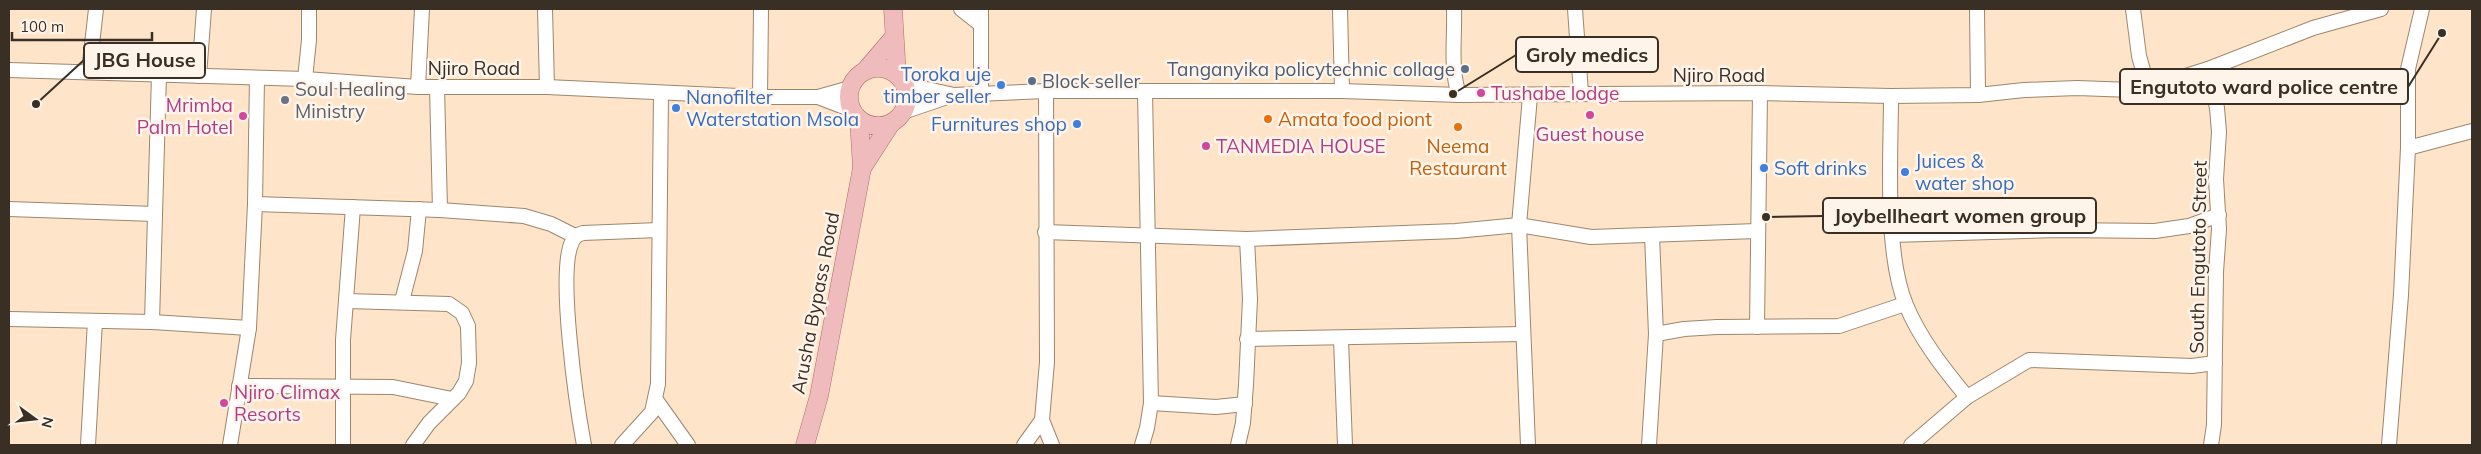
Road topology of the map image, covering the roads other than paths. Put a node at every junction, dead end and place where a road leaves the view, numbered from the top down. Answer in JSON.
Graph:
{"nodes":[{"id":1,"x":96,"y":9,"type":"edge"},
{"id":2,"x":204,"y":9,"type":"edge"},
{"id":3,"x":309,"y":9,"type":"edge"},
{"id":4,"x":422,"y":9,"type":"edge"},
{"id":5,"x":545,"y":9,"type":"edge"},
{"id":6,"x":761,"y":9,"type":"edge"},
{"id":7,"x":893,"y":9,"type":"edge"},
{"id":8,"x":961,"y":9,"type":"edge"},
{"id":9,"x":981,"y":9,"type":"edge"},
{"id":10,"x":1340,"y":9,"type":"edge"},
{"id":11,"x":1454,"y":9,"type":"edge"},
{"id":12,"x":1575,"y":9,"type":"edge"},
{"id":13,"x":1977,"y":9,"type":"edge"},
{"id":14,"x":2133,"y":9,"type":"edge"},
{"id":15,"x":2381,"y":9,"type":"edge"},
{"id":16,"x":2422,"y":9,"type":"edge"},
{"id":17,"x":2352,"y":12,"type":"edge"},
{"id":18,"x":980,"y":24,"type":"junction"},
{"id":19,"x":894,"y":37,"type":"junction"},
{"id":20,"x":9,"y":70,"type":"edge"},
{"id":21,"x":2208,"y":70,"type":"junction"},
{"id":22,"x":89,"y":71,"type":"junction"},
{"id":23,"x":865,"y":72,"type":"junction"},
{"id":24,"x":159,"y":74,"type":"junction"},
{"id":25,"x":199,"y":76,"type":"junction"},
{"id":26,"x":257,"y":78,"type":"junction"},
{"id":27,"x":305,"y":80,"type":"junction"},
{"id":28,"x":900,"y":80,"type":"junction"},
{"id":29,"x":418,"y":87,"type":"junction"},
{"id":30,"x":437,"y":87,"type":"junction"},
{"id":31,"x":547,"y":87,"type":"junction"},
{"id":32,"x":850,"y":88,"type":"junction"},
{"id":33,"x":2148,"y":88,"type":"junction"},
{"id":34,"x":1342,"y":91,"type":"junction"},
{"id":35,"x":1046,"y":92,"type":"junction"},
{"id":36,"x":1145,"y":92,"type":"junction"},
{"id":37,"x":661,"y":93,"type":"junction"},
{"id":38,"x":981,"y":93,"type":"junction"},
{"id":39,"x":1581,"y":93,"type":"junction"},
{"id":40,"x":1760,"y":93,"type":"junction"},
{"id":41,"x":954,"y":95,"type":"junction"},
{"id":42,"x":1978,"y":95,"type":"junction"},
{"id":43,"x":818,"y":96,"type":"junction"},
{"id":44,"x":1459,"y":96,"type":"junction"},
{"id":45,"x":1530,"y":96,"type":"junction"},
{"id":46,"x":1892,"y":96,"type":"junction"},
{"id":47,"x":760,"y":97,"type":"junction"},
{"id":48,"x":855,"y":115,"type":"junction"},
{"id":49,"x":897,"y":118,"type":"junction"},
{"id":50,"x":2472,"y":131,"type":"edge"},
{"id":51,"x":2408,"y":148,"type":"junction"},
{"id":52,"x":862,"y":168,"type":"junction"},
{"id":53,"x":255,"y":204,"type":"junction"},
{"id":54,"x":353,"y":207,"type":"junction"},
{"id":55,"x":9,"y":209,"type":"edge"},
{"id":56,"x":419,"y":209,"type":"junction"},
{"id":57,"x":440,"y":210,"type":"junction"},
{"id":58,"x":155,"y":214,"type":"junction"},
{"id":59,"x":2219,"y":215,"type":"junction"},
{"id":60,"x":1519,"y":225,"type":"junction"},
{"id":61,"x":659,"y":230,"type":"junction"},
{"id":62,"x":1756,"y":231,"type":"junction"},
{"id":63,"x":1046,"y":232,"type":"junction"},
{"id":64,"x":1892,"y":234,"type":"junction"},
{"id":65,"x":1652,"y":235,"type":"junction"},
{"id":66,"x":575,"y":236,"type":"junction"},
{"id":67,"x":1146,"y":236,"type":"junction"},
{"id":68,"x":1248,"y":238,"type":"junction"},
{"id":69,"x":347,"y":300,"type":"junction"},
{"id":70,"x":402,"y":301,"type":"junction"},
{"id":71,"x":1905,"y":304,"type":"junction"},
{"id":72,"x":9,"y":319,"type":"edge"},
{"id":73,"x":95,"y":321,"type":"junction"},
{"id":74,"x":152,"y":322,"type":"junction"},
{"id":75,"x":1757,"y":326,"type":"junction"},
{"id":76,"x":249,"y":328,"type":"junction"},
{"id":77,"x":1523,"y":334,"type":"junction"},
{"id":78,"x":1656,"y":334,"type":"junction"},
{"id":79,"x":1247,"y":339,"type":"junction"},
{"id":80,"x":1342,"y":339,"type":"junction"},
{"id":81,"x":2215,"y":363,"type":"junction"},
{"id":82,"x":239,"y":386,"type":"junction"},
{"id":83,"x":342,"y":387,"type":"junction"},
{"id":84,"x":1967,"y":397,"type":"junction"},
{"id":85,"x":452,"y":399,"type":"junction"},
{"id":86,"x":656,"y":400,"type":"junction"},
{"id":87,"x":1150,"y":403,"type":"junction"},
{"id":88,"x":1245,"y":404,"type":"junction"},
{"id":89,"x":1042,"y":420,"type":"junction"},
{"id":90,"x":88,"y":445,"type":"edge"},
{"id":91,"x":230,"y":445,"type":"edge"},
{"id":92,"x":343,"y":445,"type":"edge"},
{"id":93,"x":413,"y":445,"type":"edge"},
{"id":94,"x":584,"y":445,"type":"edge"},
{"id":95,"x":622,"y":445,"type":"edge"},
{"id":96,"x":688,"y":445,"type":"edge"},
{"id":97,"x":805,"y":445,"type":"edge"},
{"id":98,"x":1024,"y":445,"type":"edge"},
{"id":99,"x":1052,"y":445,"type":"edge"},
{"id":100,"x":1142,"y":445,"type":"edge"},
{"id":101,"x":1238,"y":445,"type":"edge"},
{"id":102,"x":1345,"y":445,"type":"edge"},
{"id":103,"x":1528,"y":445,"type":"edge"},
{"id":104,"x":1649,"y":445,"type":"edge"},
{"id":105,"x":1910,"y":445,"type":"edge"},
{"id":106,"x":2211,"y":445,"type":"edge"},
{"id":107,"x":2389,"y":445,"type":"edge"}],
"edges":[{"from":1,"to":22,"type":"street"},
{"from":2,"to":25,"type":"street"},
{"from":3,"to":27,"type":"street"},
{"from":4,"to":29,"type":"street"},
{"from":5,"to":31,"type":"street"},
{"from":6,"to":47,"type":"street"},
{"from":7,"to":19,"type":"main road","name":"Arusha Bypass Road"},
{"from":8,"to":18,"type":"street"},
{"from":9,"to":18,"type":"street"},
{"from":10,"to":34,"type":"street"},
{"from":11,"to":44,"type":"street"},
{"from":12,"to":39,"type":"street"},
{"from":13,"to":42,"type":"street"},
{"from":14,"to":33,"type":"street"},
{"from":15,"to":17,"type":"street","name":"Njiro Road"},
{"from":16,"to":51,"type":"street"},
{"from":17,"to":21,"type":"street","name":"Njiro Road"},
{"from":18,"to":38,"type":"street"},
{"from":19,"to":23,"type":"main road"},
{"from":19,"to":28,"type":"main road","name":"Arusha Bypass Road"},
{"from":20,"to":22,"type":"street","name":"Njiro Road"},
{"from":21,"to":33,"type":"street","name":"Njiro Road"},
{"from":21,"to":59,"type":"street","name":"South Engutoto Street"},
{"from":22,"to":24,"type":"street","name":"Njiro Road"},
{"from":23,"to":28,"type":"main road"},
{"from":23,"to":32,"type":"main road"},
{"from":24,"to":25,"type":"street","name":"Njiro Road"},
{"from":24,"to":58,"type":"street"},
{"from":25,"to":26,"type":"street","name":"Njiro Road"},
{"from":26,"to":27,"type":"street","name":"Njiro Road"},
{"from":26,"to":53,"type":"street"},
{"from":27,"to":29,"type":"street","name":"Njiro Road"},
{"from":28,"to":41,"type":"street","name":"Njiro Road"},
{"from":28,"to":49,"type":"main road","name":"Arusha Bypass Road"},
{"from":29,"to":30,"type":"street","name":"Njiro Road"},
{"from":30,"to":31,"type":"street","name":"Njiro Road"},
{"from":30,"to":57,"type":"street"},
{"from":31,"to":37,"type":"street","name":"Njiro Road"},
{"from":32,"to":43,"type":"street","name":"Njiro Road"},
{"from":32,"to":48,"type":"main road","name":"Arusha Bypass Road"},
{"from":33,"to":42,"type":"street","name":"Njiro Road"},
{"from":34,"to":36,"type":"street","name":"Njiro Road"},
{"from":34,"to":44,"type":"street","name":"Njiro Road"},
{"from":35,"to":36,"type":"street","name":"Njiro Road"},
{"from":35,"to":38,"type":"street","name":"Njiro Road"},
{"from":35,"to":63,"type":"street"},
{"from":36,"to":67,"type":"street"},
{"from":37,"to":47,"type":"street","name":"Njiro Road"},
{"from":37,"to":61,"type":"street"},
{"from":38,"to":41,"type":"street","name":"Njiro Road"},
{"from":39,"to":40,"type":"street","name":"Njiro Road"},
{"from":39,"to":45,"type":"street","name":"Njiro Road"},
{"from":40,"to":46,"type":"street","name":"Njiro Road"},
{"from":40,"to":62,"type":"street"},
{"from":41,"to":49,"type":"street","name":"Njiro Road"},
{"from":42,"to":46,"type":"street","name":"Njiro Road"},
{"from":43,"to":47,"type":"street","name":"Njiro Road"},
{"from":43,"to":48,"type":"street","name":"Njiro Road"},
{"from":44,"to":45,"type":"street","name":"Njiro Road"},
{"from":45,"to":60,"type":"street"},
{"from":46,"to":64,"type":"street"},
{"from":48,"to":49,"type":"main road"},
{"from":48,"to":52,"type":"main road","name":"Arusha Bypass Road"},
{"from":49,"to":52,"type":"main road","name":"Arusha Bypass Road"},
{"from":50,"to":51,"type":"street"},
{"from":51,"to":107,"type":"street"},
{"from":52,"to":97,"type":"main road","name":"Arusha Bypass Road"},
{"from":53,"to":54,"type":"street"},
{"from":53,"to":76,"type":"street"},
{"from":54,"to":56,"type":"street"},
{"from":54,"to":69,"type":"street"},
{"from":55,"to":58,"type":"street"},
{"from":56,"to":57,"type":"street"},
{"from":56,"to":70,"type":"street"},
{"from":57,"to":66,"type":"street"},
{"from":58,"to":74,"type":"street"},
{"from":59,"to":64,"type":"street"},
{"from":59,"to":81,"type":"street","name":"South Engutoto Street"},
{"from":60,"to":65,"type":"street"},
{"from":60,"to":68,"type":"street"},
{"from":60,"to":77,"type":"street"},
{"from":61,"to":66,"type":"street"},
{"from":61,"to":86,"type":"street"},
{"from":62,"to":65,"type":"street"},
{"from":62,"to":75,"type":"street"},
{"from":63,"to":67,"type":"street"},
{"from":63,"to":89,"type":"street"},
{"from":64,"to":71,"type":"street"},
{"from":65,"to":78,"type":"street"},
{"from":66,"to":94,"type":"street"},
{"from":67,"to":68,"type":"street"},
{"from":67,"to":87,"type":"street"},
{"from":68,"to":79,"type":"street"},
{"from":69,"to":70,"type":"street"},
{"from":69,"to":83,"type":"street"},
{"from":70,"to":85,"type":"street"},
{"from":71,"to":75,"type":"street"},
{"from":71,"to":84,"type":"street"},
{"from":72,"to":73,"type":"street"},
{"from":73,"to":74,"type":"street"},
{"from":73,"to":90,"type":"street"},
{"from":74,"to":76,"type":"street"},
{"from":75,"to":78,"type":"street"},
{"from":76,"to":82,"type":"street"},
{"from":77,"to":80,"type":"street"},
{"from":77,"to":103,"type":"street"},
{"from":78,"to":104,"type":"street"},
{"from":79,"to":80,"type":"street"},
{"from":79,"to":88,"type":"street"},
{"from":80,"to":102,"type":"street"},
{"from":81,"to":84,"type":"street"},
{"from":81,"to":106,"type":"street","name":"South Engutoto Street"},
{"from":82,"to":83,"type":"street"},
{"from":82,"to":91,"type":"street"},
{"from":83,"to":85,"type":"street"},
{"from":83,"to":92,"type":"street"},
{"from":84,"to":105,"type":"street"},
{"from":85,"to":93,"type":"street"},
{"from":86,"to":95,"type":"street"},
{"from":86,"to":96,"type":"street"},
{"from":87,"to":88,"type":"street"},
{"from":87,"to":100,"type":"street"},
{"from":88,"to":101,"type":"street"},
{"from":89,"to":98,"type":"street"},
{"from":89,"to":99,"type":"street"}]}
